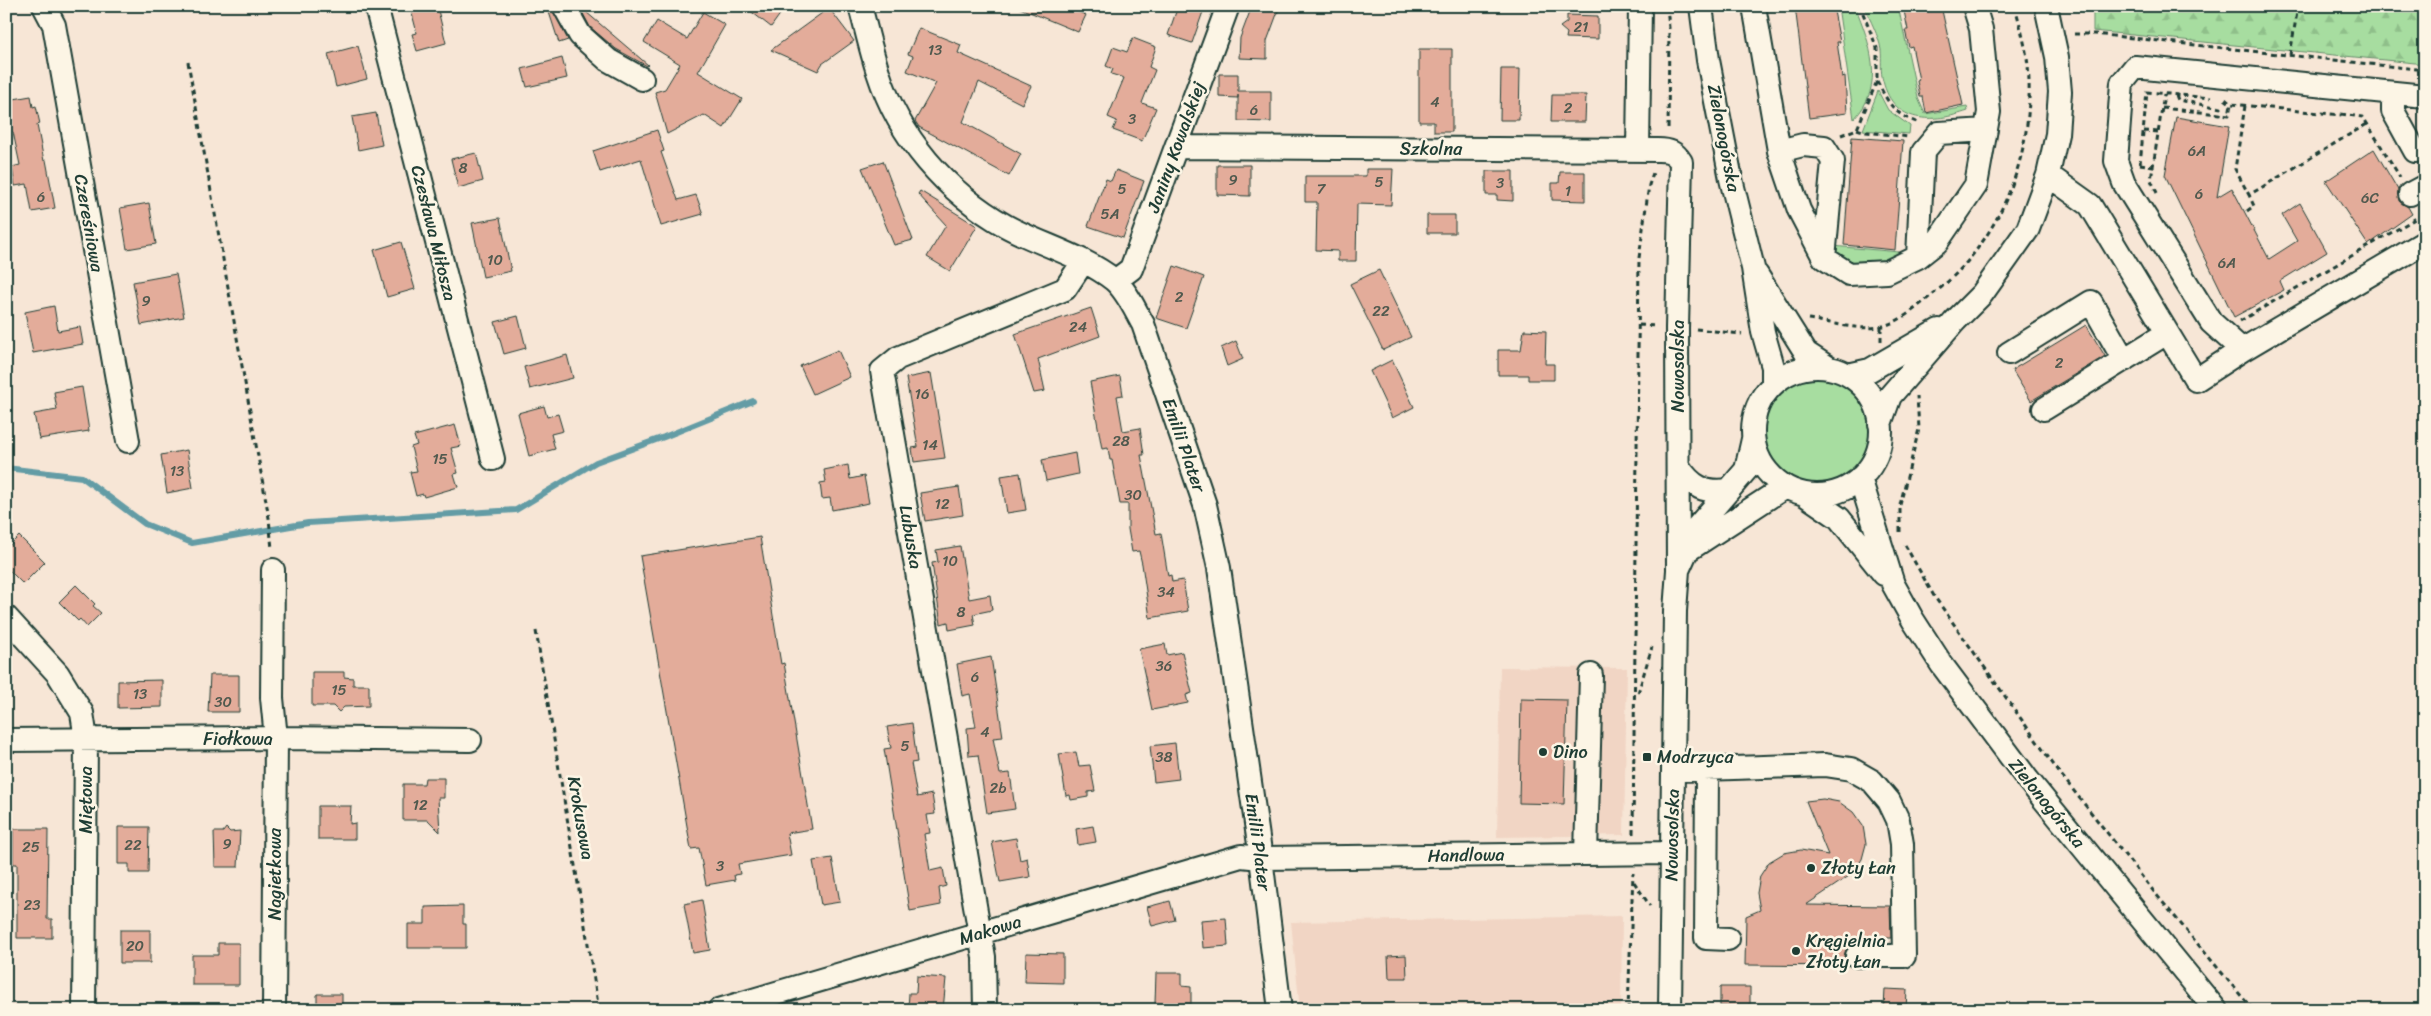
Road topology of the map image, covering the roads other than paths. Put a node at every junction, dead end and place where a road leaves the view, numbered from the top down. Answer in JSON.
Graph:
{"nodes":[{"id":1,"x":44,"y":6,"type":"edge"},
{"id":2,"x":376,"y":6,"type":"edge"},
{"id":3,"x":564,"y":6,"type":"edge"},
{"id":4,"x":860,"y":6,"type":"edge"},
{"id":5,"x":1228,"y":6,"type":"edge"},
{"id":6,"x":1640,"y":6,"type":"edge"},
{"id":7,"x":1701,"y":6,"type":"edge"},
{"id":8,"x":1754,"y":6,"type":"edge"},
{"id":9,"x":1974,"y":6,"type":"edge"},
{"id":10,"x":2046,"y":6,"type":"edge"},
{"id":11,"x":642,"y":79,"type":"dead end"},
{"id":12,"x":2393,"y":93,"type":"junction"},
{"id":13,"x":2425,"y":96,"type":"edge"},
{"id":14,"x":1986,"y":130,"type":"junction"},
{"id":15,"x":1176,"y":147,"type":"junction"},
{"id":16,"x":1648,"y":150,"type":"junction"},
{"id":17,"x":2415,"y":151,"type":"dead end"},
{"id":18,"x":1779,"y":152,"type":"junction"},
{"id":19,"x":1681,"y":162,"type":"joint"},
{"id":20,"x":2048,"y":175,"type":"junction"},
{"id":21,"x":2425,"y":242,"type":"edge"},
{"id":22,"x":1918,"y":257,"type":"junction"},
{"id":23,"x":1824,"y":258,"type":"junction"},
{"id":24,"x":1084,"y":262,"type":"junction"},
{"id":25,"x":1753,"y":268,"type":"junction"},
{"id":26,"x":1115,"y":281,"type":"junction"},
{"id":27,"x":1955,"y":321,"type":"junction"},
{"id":28,"x":2167,"y":333,"type":"junction"},
{"id":29,"x":2242,"y":350,"type":"junction"},
{"id":30,"x":2009,"y":353,"type":"dead end"},
{"id":31,"x":2124,"y":360,"type":"junction"},
{"id":32,"x":1839,"y":372,"type":"junction"},
{"id":33,"x":1773,"y":384,"type":"junction"},
{"id":34,"x":2044,"y":409,"type":"dead end"},
{"id":35,"x":1880,"y":424,"type":"junction"},
{"id":36,"x":1753,"y":439,"type":"junction"},
{"id":37,"x":128,"y":441,"type":"dead end"},
{"id":38,"x":493,"y":459,"type":"dead end"},
{"id":39,"x":1678,"y":466,"type":"junction"},
{"id":40,"x":1860,"y":478,"type":"junction"},
{"id":41,"x":1729,"y":490,"type":"junction"},
{"id":42,"x":1795,"y":491,"type":"junction"},
{"id":43,"x":1688,"y":550,"type":"junction"},
{"id":44,"x":273,"y":570,"type":"dead end"},
{"id":45,"x":1678,"y":570,"type":"junction"},
{"id":46,"x":1893,"y":584,"type":"junction"},
{"id":47,"x":6,"y":617,"type":"edge"},
{"id":48,"x":1591,"y":675,"type":"dead end"},
{"id":49,"x":276,"y":738,"type":"junction"},
{"id":50,"x":86,"y":739,"type":"junction"},
{"id":51,"x":6,"y":740,"type":"edge"},
{"id":52,"x":470,"y":740,"type":"dead end"},
{"id":53,"x":1674,"y":770,"type":"junction"},
{"id":54,"x":1707,"y":770,"type":"junction"},
{"id":55,"x":1586,"y":854,"type":"junction"},
{"id":56,"x":1672,"y":854,"type":"junction"},
{"id":57,"x":1261,"y":858,"type":"junction"},
{"id":58,"x":978,"y":933,"type":"junction"},
{"id":59,"x":1671,"y":938,"type":"junction"},
{"id":60,"x":1706,"y":938,"type":"junction"},
{"id":61,"x":1728,"y":939,"type":"dead end"},
{"id":62,"x":1857,"y":956,"type":"dead end"},
{"id":63,"x":764,"y":1003,"type":"edge"},
{"id":64,"x":84,"y":1010,"type":"edge"},
{"id":65,"x":274,"y":1010,"type":"edge"},
{"id":66,"x":719,"y":1010,"type":"edge"},
{"id":67,"x":985,"y":1010,"type":"edge"},
{"id":68,"x":1280,"y":1010,"type":"edge"},
{"id":69,"x":1670,"y":1010,"type":"edge"},
{"id":70,"x":2216,"y":1010,"type":"edge"}],
"edges":[{"from":1,"to":37,"type":"street","name":"Czereśniowa"},
{"from":2,"to":38,"type":"street","name":"Czesława Miłosza"},
{"from":3,"to":11,"type":"street"},
{"from":4,"to":24,"type":"street","name":"Emilii Plater"},
{"from":5,"to":15,"type":"street","name":"Janiny Kowalskiej"},
{"from":6,"to":16,"type":"street"},
{"from":7,"to":25,"type":"street","name":"Zielonogórska"},
{"from":8,"to":18,"type":"street"},
{"from":9,"to":14,"type":"street"},
{"from":10,"to":20,"type":"street"},
{"from":12,"to":13,"type":"street"},
{"from":12,"to":17,"type":"street"},
{"from":12,"to":29,"type":"street"},
{"from":14,"to":22,"type":"street"},
{"from":14,"to":22,"type":"street"},
{"from":15,"to":16,"type":"street","name":"Szkolna"},
{"from":15,"to":26,"type":"street","name":"Janiny Kowalskiej"},
{"from":16,"to":19,"type":"street","name":"Szkolna"},
{"from":18,"to":23,"type":"street"},
{"from":18,"to":23,"type":"street"},
{"from":19,"to":39,"type":"street","name":"Nowosolska"},
{"from":20,"to":27,"type":"street"},
{"from":20,"to":28,"type":"street"},
{"from":21,"to":29,"type":"street"},
{"from":22,"to":23,"type":"street"},
{"from":24,"to":26,"type":"street","name":"Emilii Plater"},
{"from":24,"to":58,"type":"street","name":"Lubuska"},
{"from":25,"to":32,"type":"street","name":"Zielonogórska"},
{"from":25,"to":33,"type":"street","name":"Zielonogórska"},
{"from":26,"to":57,"type":"street","name":"Emilii Plater"},
{"from":27,"to":32,"type":"street"},
{"from":27,"to":35,"type":"street"},
{"from":28,"to":29,"type":"street"},
{"from":28,"to":31,"type":"street"},
{"from":30,"to":31,"type":"street"},
{"from":31,"to":34,"type":"street"},
{"from":32,"to":33,"type":"street"},
{"from":32,"to":35,"type":"street"},
{"from":33,"to":36,"type":"street"},
{"from":35,"to":40,"type":"street"},
{"from":36,"to":41,"type":"street","name":"Nowosolska"},
{"from":36,"to":42,"type":"street"},
{"from":39,"to":41,"type":"street"},
{"from":39,"to":45,"type":"street","name":"Nowosolska"},
{"from":40,"to":42,"type":"street"},
{"from":40,"to":46,"type":"street","name":"Zielonogórska"},
{"from":41,"to":43,"type":"street","name":"Nowosolska"},
{"from":42,"to":43,"type":"street"},
{"from":42,"to":46,"type":"street","name":"Zielonogórska"},
{"from":43,"to":45,"type":"street","name":"Nowosolska"},
{"from":44,"to":49,"type":"street","name":"Nagietkowa"},
{"from":45,"to":53,"type":"street","name":"Nowosolska"},
{"from":46,"to":70,"type":"street","name":"Zielonogórska"},
{"from":47,"to":50,"type":"street","name":"Miętowa"},
{"from":48,"to":55,"type":"street"},
{"from":49,"to":50,"type":"street","name":"Fiołkowa"},
{"from":49,"to":52,"type":"street","name":"Fiołkowa"},
{"from":49,"to":65,"type":"street","name":"Nagietkowa"},
{"from":50,"to":51,"type":"street","name":"Fiołkowa"},
{"from":50,"to":64,"type":"street","name":"Miętowa"},
{"from":53,"to":54,"type":"street"},
{"from":53,"to":56,"type":"street","name":"Nowosolska"},
{"from":54,"to":60,"type":"street"},
{"from":54,"to":62,"type":"street"},
{"from":55,"to":56,"type":"street","name":"Handlowa"},
{"from":55,"to":57,"type":"street","name":"Handlowa"},
{"from":56,"to":59,"type":"street","name":"Nowosolska"},
{"from":57,"to":58,"type":"street","name":"Makowa"},
{"from":57,"to":68,"type":"street","name":"Emilii Plater"},
{"from":58,"to":63,"type":"street","name":"Makowa"},
{"from":58,"to":67,"type":"street"},
{"from":59,"to":60,"type":"street"},
{"from":59,"to":69,"type":"street","name":"Nowosolska"},
{"from":60,"to":61,"type":"street"},
{"from":63,"to":66,"type":"street","name":"Makowa"}]}
